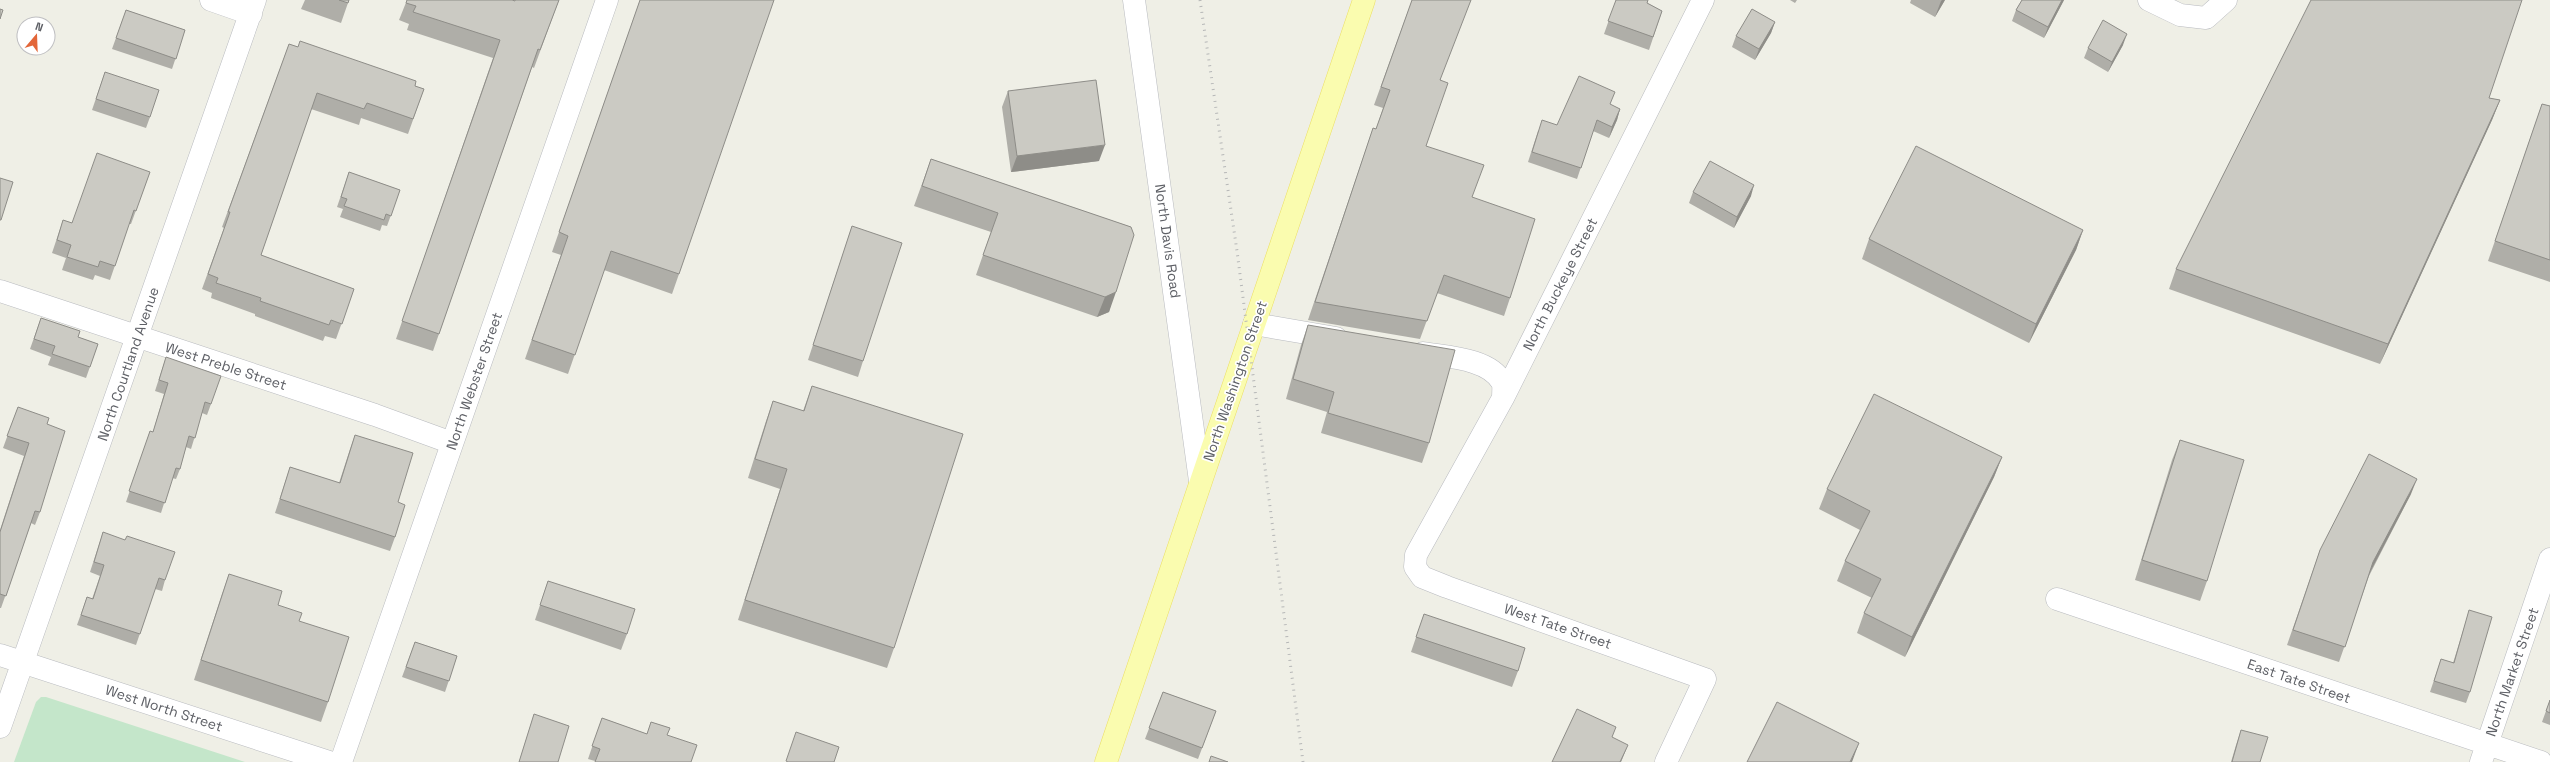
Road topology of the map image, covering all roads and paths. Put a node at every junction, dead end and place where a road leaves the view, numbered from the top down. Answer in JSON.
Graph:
{"nodes":[{"id":1,"x":211,"y":0,"type":"edge"},
{"id":2,"x":607,"y":0,"type":"edge"},
{"id":3,"x":1134,"y":0,"type":"edge"},
{"id":4,"x":1364,"y":0,"type":"edge"},
{"id":5,"x":1703,"y":0,"type":"edge"},
{"id":6,"x":2150,"y":0,"type":"edge"},
{"id":7,"x":2226,"y":0,"type":"edge"},
{"id":8,"x":253,"y":7,"type":"edge"},
{"id":9,"x":0,"y":291,"type":"edge"},
{"id":10,"x":1254,"y":324,"type":"junction"},
{"id":11,"x":137,"y":336,"type":"junction"},
{"id":12,"x":1354,"y":341,"type":"edge"},
{"id":13,"x":1400,"y":349,"type":"edge"},
{"id":14,"x":1503,"y":398,"type":"junction"},
{"id":15,"x":452,"y":443,"type":"junction"},
{"id":16,"x":1200,"y":481,"type":"junction"},
{"id":17,"x":2550,"y":559,"type":"edge"},
{"id":18,"x":1415,"y":567,"type":"joint"},
{"id":19,"x":2057,"y":599,"type":"dead end"},
{"id":20,"x":0,"y":655,"type":"edge"},
{"id":21,"x":23,"y":663,"type":"junction"},
{"id":22,"x":0,"y":727,"type":"edge"},
{"id":23,"x":2484,"y":753,"type":"edge"},
{"id":24,"x":328,"y":762,"type":"edge"},
{"id":25,"x":341,"y":762,"type":"edge"},
{"id":26,"x":1106,"y":762,"type":"edge"},
{"id":27,"x":1666,"y":762,"type":"edge"},
{"id":28,"x":2541,"y":762,"type":"edge"}],
"edges":[{"from":1,"to":8,"type":"street"},
{"from":2,"to":15,"type":"street","name":"North Webster Street"},
{"from":3,"to":16,"type":"street","name":"North Davis Road"},
{"from":4,"to":10,"type":"main road","name":"North Washington Street"},
{"from":5,"to":14,"type":"street","name":"North Buckeye Street"},
{"from":6,"to":7,"type":"street"},
{"from":8,"to":11,"type":"street","name":"North Courtland Avenue"},
{"from":9,"to":11,"type":"street","name":"West Preble Street"},
{"from":10,"to":12,"type":"street"},
{"from":10,"to":16,"type":"main road","name":"North Washington Street"},
{"from":11,"to":15,"type":"street","name":"West Preble Street"},
{"from":11,"to":21,"type":"street","name":"North Courtland Avenue"},
{"from":13,"to":14,"type":"street"},
{"from":14,"to":18,"type":"street","name":"North Buckeye Street"},
{"from":15,"to":25,"type":"street","name":"North Webster Street"},
{"from":16,"to":26,"type":"main road","name":"North Washington Street"},
{"from":17,"to":23,"type":"street","name":"North Market Street"},
{"from":18,"to":27,"type":"street","name":"West Tate Street"},
{"from":19,"to":23,"type":"street","name":"East Tate Street"},
{"from":20,"to":21,"type":"street","name":"West North Street"},
{"from":21,"to":22,"type":"street","name":"North Courtland Avenue"},
{"from":21,"to":24,"type":"street","name":"West North Street"},
{"from":23,"to":28,"type":"street","name":"East Tate Street"}]}
